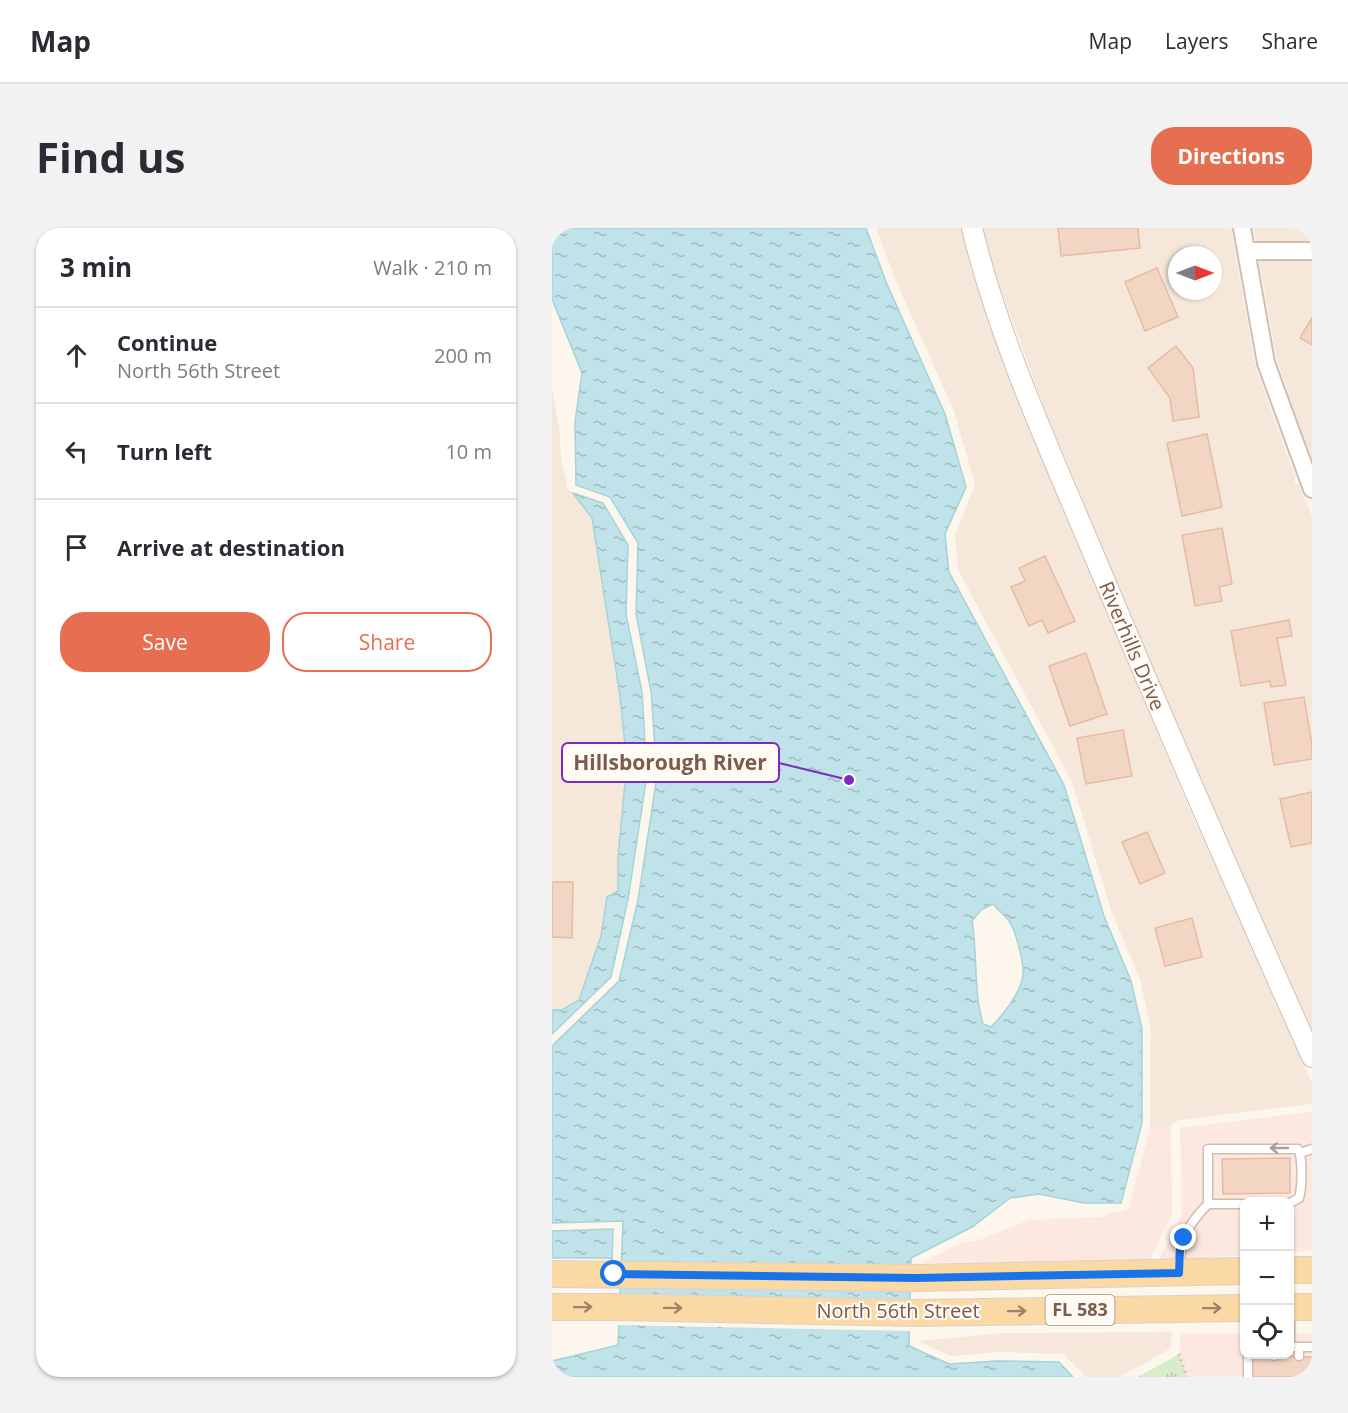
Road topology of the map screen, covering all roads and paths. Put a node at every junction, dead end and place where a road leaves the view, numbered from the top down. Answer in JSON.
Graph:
{"nodes":[{"id":1,"x":972,"y":228,"type":"edge"},
{"id":2,"x":1242,"y":228,"type":"edge"},
{"id":3,"x":1247,"y":251,"type":"junction"},
{"id":4,"x":1312,"y":252,"type":"edge"},
{"id":5,"x":1310,"y":480,"type":"edge"},
{"id":6,"x":1312,"y":1057,"type":"edge"},
{"id":7,"x":1312,"y":1149,"type":"edge"},
{"id":8,"x":1300,"y":1153,"type":"junction"},
{"id":9,"x":1294,"y":1201,"type":"edge"},
{"id":10,"x":1208,"y":1204,"type":"junction"},
{"id":11,"x":1240,"y":1204,"type":"edge"},
{"id":12,"x":1294,"y":1270,"type":"edge"},
{"id":13,"x":1312,"y":1270,"type":"edge"},
{"id":14,"x":1240,"y":1271,"type":"edge"},
{"id":15,"x":1179,"y":1273,"type":"junction"},
{"id":16,"x":552,"y":1274,"type":"edge"},
{"id":17,"x":1297,"y":1307,"type":"edge"},
{"id":18,"x":552,"y":1308,"type":"edge"},
{"id":19,"x":1240,"y":1308,"type":"edge"},
{"id":20,"x":1294,"y":1337,"type":"edge"},
{"id":21,"x":1294,"y":1347,"type":"edge"},
{"id":22,"x":1312,"y":1347,"type":"edge"},
{"id":23,"x":1294,"y":1348,"type":"edge"},
{"id":24,"x":1179,"y":1354,"type":"dead end"},
{"id":25,"x":1299,"y":1356,"type":"dead end"},
{"id":26,"x":1248,"y":1359,"type":"edge"},
{"id":27,"x":1187,"y":1377,"type":"edge"},
{"id":28,"x":1248,"y":1377,"type":"edge"}],
"edges":[{"from":1,"to":6,"type":"street","name":"Riverhills Drive"},
{"from":2,"to":3,"type":"street"},
{"from":3,"to":4,"type":"street"},
{"from":3,"to":5,"type":"street"},
{"from":7,"to":8,"type":"lane"},
{"from":8,"to":9,"type":"lane"},
{"from":8,"to":10,"type":"lane","one_way":true},
{"from":10,"to":11,"type":"lane"},
{"from":10,"to":15,"type":"lane"},
{"from":12,"to":13,"type":"main road"},
{"from":14,"to":15,"type":"main road","name":"North 56th Street","number":"FL 583"},
{"from":15,"to":16,"type":"main road","name":"North 56th Street","number":"FL 583"},
{"from":17,"to":20,"type":"lane"},
{"from":18,"to":19,"type":"main road","name":"North 56th Street","number":"FL 583","one_way":true},
{"from":21,"to":22,"type":"lane"},
{"from":23,"to":25,"type":"lane"},
{"from":24,"to":27,"type":"path"},
{"from":26,"to":28,"type":"lane"}]}
